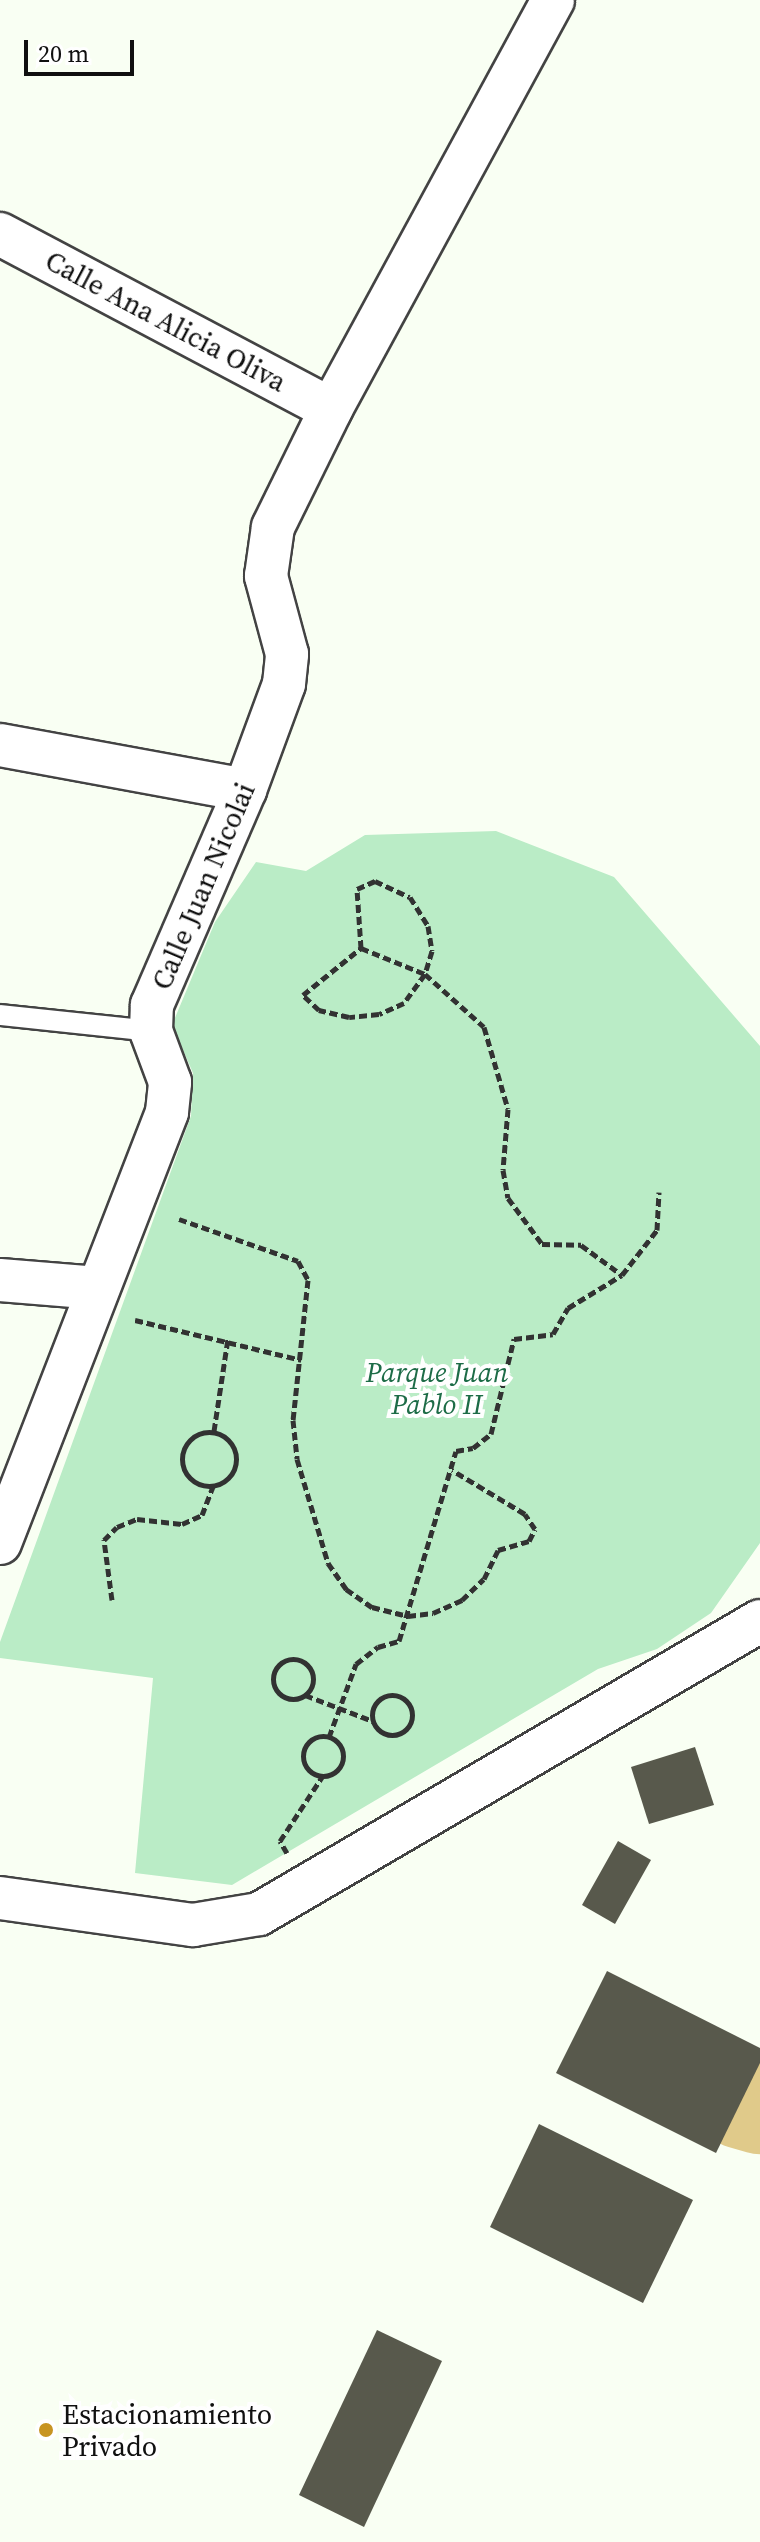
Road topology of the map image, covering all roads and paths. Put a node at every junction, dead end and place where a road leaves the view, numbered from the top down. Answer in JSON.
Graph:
{"nodes":[{"id":1,"x":553,"y":0,"type":"edge"},
{"id":2,"x":0,"y":234,"type":"edge"},
{"id":3,"x":331,"y":409,"type":"junction"},
{"id":4,"x":0,"y":745,"type":"edge"},
{"id":5,"x":245,"y":790,"type":"junction"},
{"id":6,"x":361,"y":948,"type":"junction"},
{"id":7,"x":425,"y":974,"type":"junction"},
{"id":8,"x":0,"y":1015,"type":"edge"},
{"id":9,"x":151,"y":1031,"type":"junction"},
{"id":10,"x":659,"y":1192,"type":"dead end"},
{"id":11,"x":179,"y":1219,"type":"dead end"},
{"id":12,"x":622,"y":1275,"type":"junction"},
{"id":13,"x":0,"y":1280,"type":"edge"},
{"id":14,"x":98,"y":1288,"type":"junction"},
{"id":15,"x":135,"y":1320,"type":"dead end"},
{"id":16,"x":228,"y":1338,"type":"junction"},
{"id":17,"x":301,"y":1360,"type":"junction"},
{"id":18,"x":214,"y":1431,"type":"junction"},
{"id":19,"x":452,"y":1470,"type":"junction"},
{"id":20,"x":213,"y":1486,"type":"junction"},
{"id":21,"x":0,"y":1543,"type":"edge"},
{"id":22,"x":112,"y":1600,"type":"dead end"},
{"id":23,"x":408,"y":1616,"type":"junction"},
{"id":24,"x":760,"y":1621,"type":"edge"},
{"id":25,"x":305,"y":1695,"type":"junction"},
{"id":26,"x":340,"y":1708,"type":"junction"},
{"id":27,"x":374,"y":1722,"type":"junction"},
{"id":28,"x":329,"y":1737,"type":"junction"},
{"id":29,"x":322,"y":1777,"type":"junction"},
{"id":30,"x":280,"y":1841,"type":"dead end"},
{"id":31,"x":0,"y":1898,"type":"edge"}],
"edges":[{"from":1,"to":3,"type":"street","name":"Calle Juan Nicolai"},
{"from":2,"to":3,"type":"street","name":"Calle Ana Alicia Oliva"},
{"from":3,"to":5,"type":"street","name":"Calle Juan Nicolai"},
{"from":4,"to":5,"type":"street"},
{"from":5,"to":9,"type":"street","name":"Calle Juan Nicolai"},
{"from":6,"to":7,"type":"path"},
{"from":6,"to":7,"type":"path"},
{"from":6,"to":7,"type":"path"},
{"from":7,"to":12,"type":"path"},
{"from":8,"to":9,"type":"lane"},
{"from":9,"to":14,"type":"street"},
{"from":10,"to":12,"type":"path"},
{"from":11,"to":17,"type":"path"},
{"from":12,"to":19,"type":"path"},
{"from":13,"to":14,"type":"street"},
{"from":14,"to":21,"type":"street"},
{"from":15,"to":16,"type":"path"},
{"from":16,"to":17,"type":"path"},
{"from":16,"to":18,"type":"path"},
{"from":17,"to":23,"type":"path"},
{"from":18,"to":20,"type":"path"},
{"from":18,"to":20,"type":"path"},
{"from":19,"to":23,"type":"path"},
{"from":19,"to":23,"type":"path"},
{"from":20,"to":22,"type":"path"},
{"from":23,"to":26,"type":"path"},
{"from":24,"to":31,"type":"street"},
{"from":25,"to":25,"type":"path"},
{"from":25,"to":26,"type":"path"},
{"from":26,"to":27,"type":"path"},
{"from":26,"to":28,"type":"path"},
{"from":27,"to":27,"type":"path"},
{"from":28,"to":29,"type":"path"},
{"from":28,"to":29,"type":"path"},
{"from":29,"to":30,"type":"path"}]}
